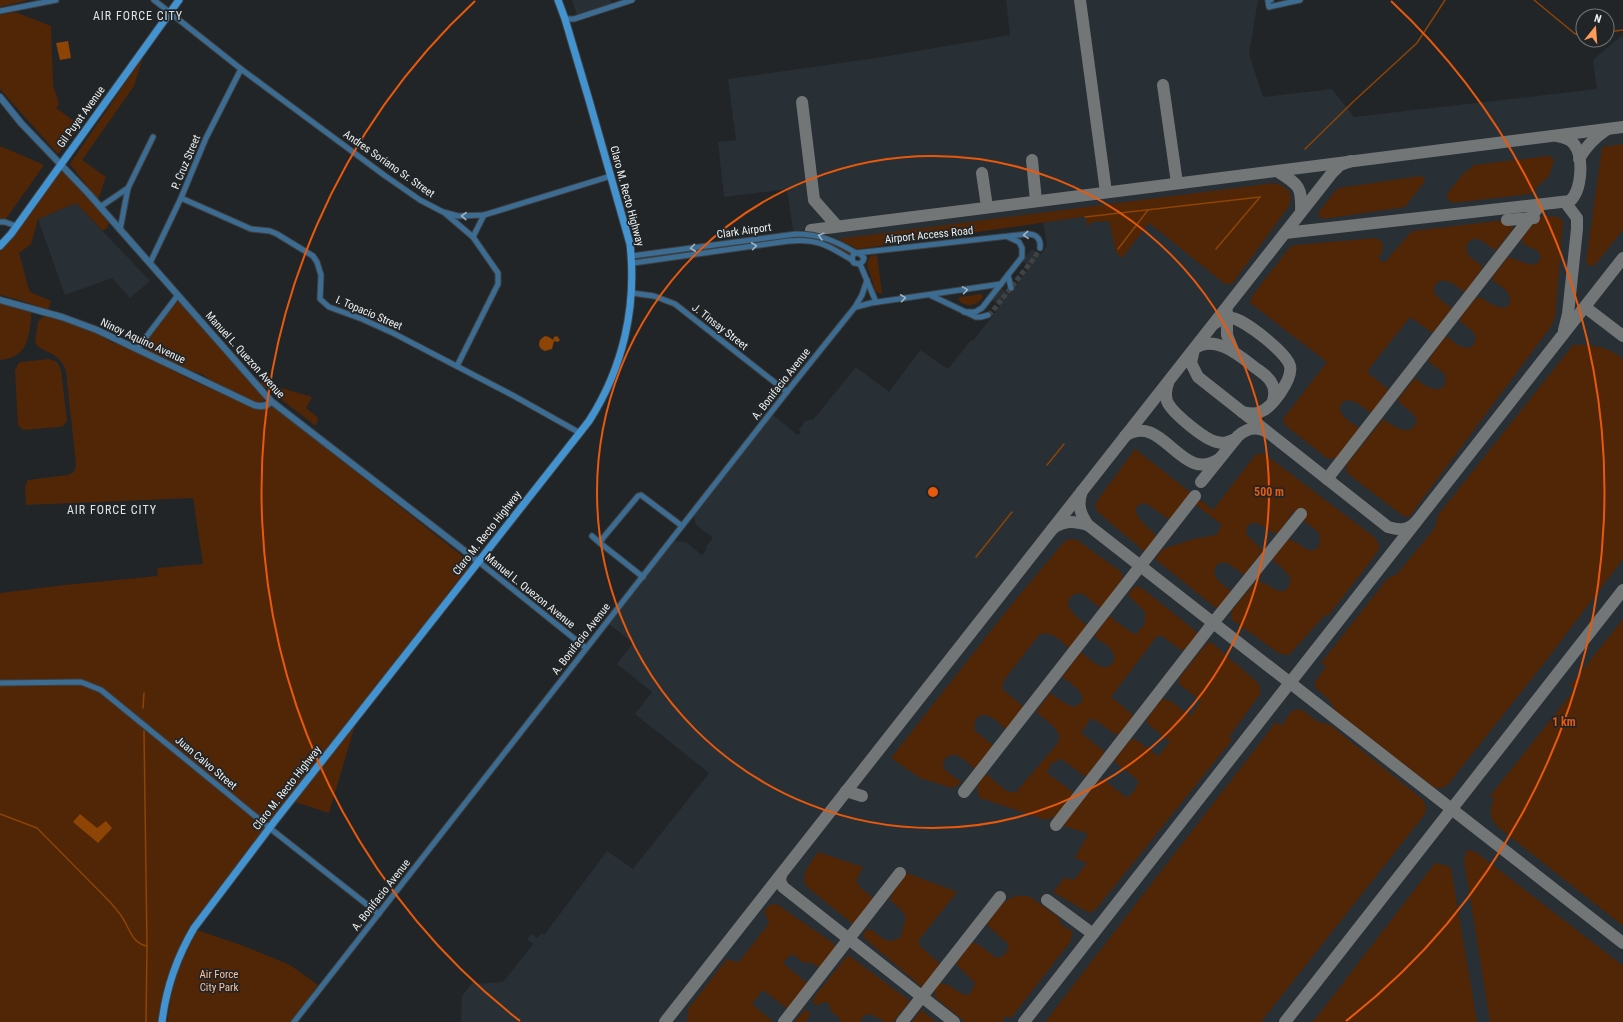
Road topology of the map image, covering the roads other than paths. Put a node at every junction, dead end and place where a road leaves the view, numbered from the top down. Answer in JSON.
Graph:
{"nodes":[{"id":1,"x":56,"y":0,"type":"edge"},
{"id":2,"x":154,"y":0,"type":"edge"},
{"id":3,"x":179,"y":0,"type":"edge"},
{"id":4,"x":558,"y":0,"type":"edge"},
{"id":5,"x":632,"y":0,"type":"edge"},
{"id":6,"x":1271,"y":0,"type":"edge"},
{"id":7,"x":1300,"y":0,"type":"edge"},
{"id":8,"x":0,"y":11,"type":"edge"},
{"id":9,"x":169,"y":13,"type":"junction"},
{"id":10,"x":565,"y":19,"type":"junction"},
{"id":11,"x":241,"y":69,"type":"junction"},
{"id":12,"x":0,"y":97,"type":"edge"},
{"id":13,"x":153,"y":137,"type":"dead end"},
{"id":14,"x":60,"y":164,"type":"junction"},
{"id":15,"x":611,"y":176,"type":"junction"},
{"id":16,"x":128,"y":188,"type":"junction"},
{"id":17,"x":181,"y":198,"type":"junction"},
{"id":18,"x":100,"y":207,"type":"junction"},
{"id":19,"x":443,"y":212,"type":"junction"},
{"id":20,"x":484,"y":215,"type":"junction"},
{"id":21,"x":0,"y":222,"type":"edge"},
{"id":22,"x":16,"y":226,"type":"junction"},
{"id":23,"x":120,"y":230,"type":"junction"},
{"id":24,"x":473,"y":237,"type":"junction"},
{"id":25,"x":1002,"y":237,"type":"junction"},
{"id":26,"x":736,"y":242,"type":"junction"},
{"id":27,"x":0,"y":246,"type":"edge"},
{"id":28,"x":1040,"y":248,"type":"dead end"},
{"id":29,"x":737,"y":249,"type":"junction"},
{"id":30,"x":858,"y":253,"type":"junction"},
{"id":31,"x":632,"y":259,"type":"junction"},
{"id":32,"x":852,"y":260,"type":"junction"},
{"id":33,"x":150,"y":263,"type":"junction"},
{"id":34,"x":860,"y":264,"type":"junction"},
{"id":35,"x":1008,"y":275,"type":"junction"},
{"id":36,"x":867,"y":280,"type":"junction"},
{"id":37,"x":1001,"y":284,"type":"junction"},
{"id":38,"x":1011,"y":288,"type":"dead end"},
{"id":39,"x":632,"y":293,"type":"junction"},
{"id":40,"x":178,"y":295,"type":"junction"},
{"id":41,"x":929,"y":295,"type":"junction"},
{"id":42,"x":0,"y":300,"type":"edge"},
{"id":43,"x":876,"y":302,"type":"junction"},
{"id":44,"x":855,"y":307,"type":"junction"},
{"id":45,"x":964,"y":312,"type":"junction"},
{"id":46,"x":988,"y":315,"type":"dead end"},
{"id":47,"x":138,"y":349,"type":"junction"},
{"id":48,"x":457,"y":366,"type":"junction"},
{"id":49,"x":787,"y":392,"type":"junction"},
{"id":50,"x":271,"y":401,"type":"junction"},
{"id":51,"x":580,"y":433,"type":"junction"},
{"id":52,"x":682,"y":526,"type":"junction"},
{"id":53,"x":592,"y":536,"type":"dead end"},
{"id":54,"x":600,"y":543,"type":"junction"},
{"id":55,"x":479,"y":562,"type":"junction"},
{"id":56,"x":643,"y":577,"type":"junction"},
{"id":57,"x":586,"y":648,"type":"junction"},
{"id":58,"x":0,"y":683,"type":"edge"},
{"id":59,"x":270,"y":828,"type":"junction"},
{"id":60,"x":379,"y":914,"type":"junction"},
{"id":61,"x":162,"y":1022,"type":"edge"},
{"id":62,"x":294,"y":1022,"type":"edge"}],
"edges":[{"from":1,"to":8,"type":"street"},
{"from":2,"to":9,"type":"street","name":"Andres Soriano Sr. Street"},
{"from":3,"to":9,"type":"main road","name":"Gil Puyat Avenue"},
{"from":4,"to":10,"type":"main road","name":"Claro M. Recto Highway"},
{"from":5,"to":10,"type":"street"},
{"from":6,"to":7,"type":"street"},
{"from":9,"to":11,"type":"street","name":"Andres Soriano Sr. Street"},
{"from":9,"to":14,"type":"main road","name":"Gil Puyat Avenue"},
{"from":10,"to":15,"type":"main road","name":"Claro M. Recto Highway"},
{"from":11,"to":17,"type":"street","name":"P. Cruz Street"},
{"from":11,"to":19,"type":"street","name":"Andres Soriano Sr. Street"},
{"from":12,"to":14,"type":"street","name":"Manuel L. Quezon Avenue"},
{"from":13,"to":16,"type":"street"},
{"from":14,"to":18,"type":"street","name":"Manuel L. Quezon Avenue"},
{"from":14,"to":22,"type":"main road","name":"Gil Puyat Avenue"},
{"from":15,"to":20,"type":"street","name":"Andres Soriano Sr. Street"},
{"from":15,"to":31,"type":"main road","name":"Claro M. Recto Highway"},
{"from":16,"to":18,"type":"street"},
{"from":16,"to":23,"type":"street"},
{"from":17,"to":33,"type":"street","name":"P. Cruz Street"},
{"from":17,"to":48,"type":"street","name":"I. Topacio Street"},
{"from":18,"to":23,"type":"street","name":"Manuel L. Quezon Avenue"},
{"from":20,"to":19,"type":"street","name":"Andres Soriano Sr. Street","one_way":true},
{"from":19,"to":24,"type":"street"},
{"from":20,"to":24,"type":"street"},
{"from":21,"to":22,"type":"street"},
{"from":22,"to":27,"type":"main road","name":"Gil Puyat Avenue"},
{"from":23,"to":33,"type":"street","name":"Manuel L. Quezon Avenue"},
{"from":24,"to":48,"type":"street"},
{"from":28,"to":25,"type":"street","name":"Airport Access Road","one_way":true},
{"from":25,"to":30,"type":"street","name":"Airport Access Road"},
{"from":25,"to":35,"type":"street","name":"Airport Access Road"},
{"from":26,"to":29,"type":"street"},
{"from":30,"to":26,"type":"street","name":"Clark Airport","one_way":true},
{"from":26,"to":31,"type":"street","name":"Clark Airport","one_way":true},
{"from":29,"to":31,"type":"street","name":"Clark Airport"},
{"from":29,"to":32,"type":"street","name":"Clark Airport","one_way":true},
{"from":30,"to":32,"type":"street"},
{"from":30,"to":34,"type":"street"},
{"from":31,"to":39,"type":"main road","name":"Claro M. Recto Highway"},
{"from":32,"to":34,"type":"street"},
{"from":33,"to":40,"type":"street","name":"Manuel L. Quezon Avenue"},
{"from":34,"to":36,"type":"street"},
{"from":35,"to":37,"type":"street","name":"Airport Access Road"},
{"from":35,"to":38,"type":"street"},
{"from":36,"to":43,"type":"street"},
{"from":36,"to":44,"type":"street","name":"A. Bonifacio Avenue"},
{"from":41,"to":37,"type":"street","one_way":true},
{"from":37,"to":45,"type":"street","name":"Airport Access Road"},
{"from":39,"to":49,"type":"street","name":"J. Tinsay Street"},
{"from":39,"to":51,"type":"main road","name":"Claro M. Recto Highway"},
{"from":40,"to":47,"type":"street"},
{"from":40,"to":50,"type":"street","name":"Manuel L. Quezon Avenue"},
{"from":43,"to":41,"type":"street","one_way":true},
{"from":41,"to":45,"type":"street"},
{"from":42,"to":47,"type":"street","name":"Ninoy Aquino Avenue"},
{"from":43,"to":44,"type":"street"},
{"from":44,"to":49,"type":"street","name":"A. Bonifacio Avenue"},
{"from":45,"to":46,"type":"street"},
{"from":47,"to":50,"type":"street","name":"Ninoy Aquino Avenue"},
{"from":48,"to":51,"type":"street","name":"I. Topacio Street"},
{"from":49,"to":52,"type":"street","name":"A. Bonifacio Avenue"},
{"from":50,"to":55,"type":"street","name":"Manuel L. Quezon Avenue"},
{"from":51,"to":55,"type":"main road","name":"Claro M. Recto Highway"},
{"from":52,"to":54,"type":"street"},
{"from":52,"to":56,"type":"street","name":"A. Bonifacio Avenue"},
{"from":53,"to":54,"type":"street"},
{"from":54,"to":56,"type":"street"},
{"from":55,"to":57,"type":"street","name":"Manuel L. Quezon Avenue"},
{"from":55,"to":59,"type":"main road","name":"Claro M. Recto Highway"},
{"from":56,"to":57,"type":"street","name":"A. Bonifacio Avenue"},
{"from":57,"to":60,"type":"street","name":"A. Bonifacio Avenue"},
{"from":58,"to":59,"type":"street","name":"Juan Calvo Street"},
{"from":59,"to":60,"type":"street","name":"Juan Calvo Street"},
{"from":59,"to":61,"type":"main road","name":"Claro M. Recto Highway"},
{"from":60,"to":62,"type":"street","name":"A. Bonifacio Avenue"}]}
